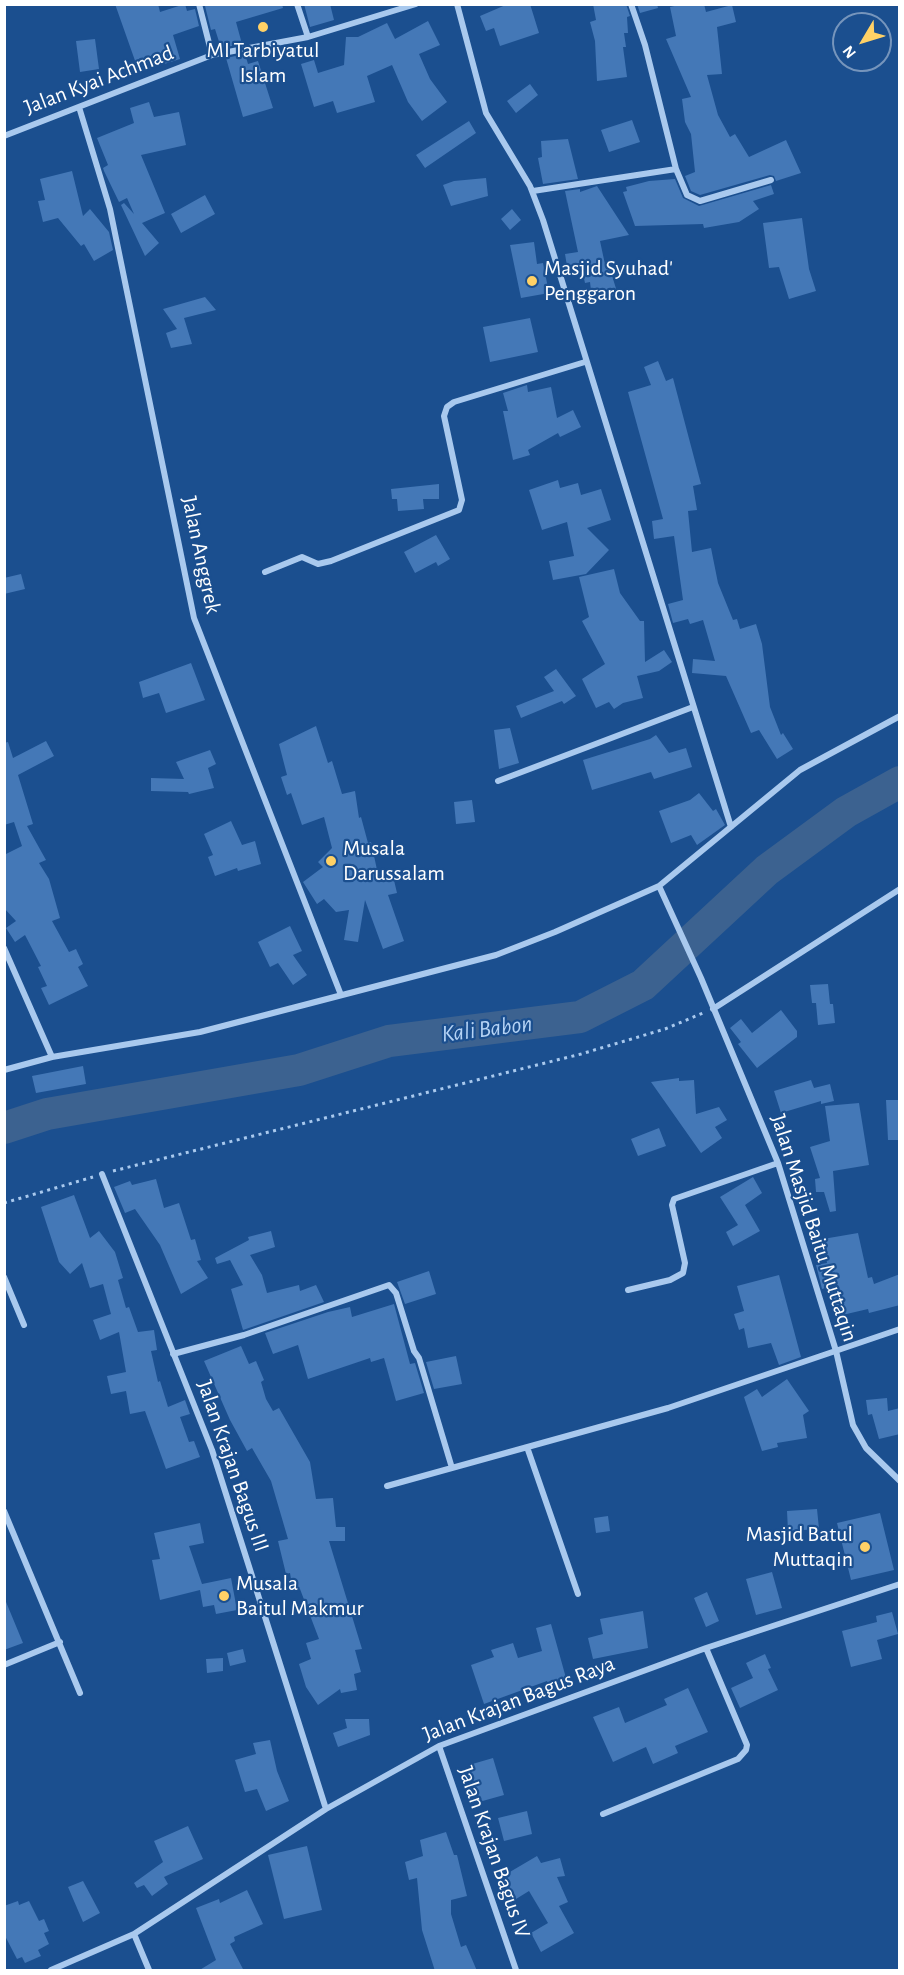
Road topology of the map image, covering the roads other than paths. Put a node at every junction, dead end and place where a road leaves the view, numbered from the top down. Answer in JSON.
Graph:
{"nodes":[{"id":1,"x":199,"y":4,"type":"edge"},
{"id":2,"x":297,"y":4,"type":"edge"},
{"id":3,"x":416,"y":4,"type":"edge"},
{"id":4,"x":457,"y":4,"type":"edge"},
{"id":5,"x":631,"y":4,"type":"edge"},
{"id":6,"x":308,"y":38,"type":"junction"},
{"id":7,"x":212,"y":55,"type":"junction"},
{"id":8,"x":79,"y":107,"type":"junction"},
{"id":9,"x":4,"y":136,"type":"edge"},
{"id":10,"x":676,"y":169,"type":"junction"},
{"id":11,"x":771,"y":180,"type":"dead end"},
{"id":12,"x":533,"y":191,"type":"junction"},
{"id":13,"x":585,"y":362,"type":"junction"},
{"id":14,"x":265,"y":572,"type":"dead end"},
{"id":15,"x":693,"y":707,"type":"junction"},
{"id":16,"x":900,"y":716,"type":"edge"},
{"id":17,"x":498,"y":781,"type":"dead end"},
{"id":18,"x":731,"y":827,"type":"junction"},
{"id":19,"x":659,"y":886,"type":"junction"},
{"id":20,"x":900,"y":889,"type":"edge"},
{"id":21,"x":4,"y":948,"type":"edge"},
{"id":22,"x":341,"y":995,"type":"junction"},
{"id":23,"x":713,"y":1008,"type":"junction"},
{"id":24,"x":52,"y":1057,"type":"junction"},
{"id":25,"x":4,"y":1070,"type":"edge"},
{"id":26,"x":778,"y":1163,"type":"junction"},
{"id":27,"x":102,"y":1174,"type":"road end"},
{"id":28,"x":4,"y":1277,"type":"edge"},
{"id":29,"x":628,"y":1290,"type":"dead end"},
{"id":30,"x":24,"y":1325,"type":"dead end"},
{"id":31,"x":900,"y":1329,"type":"edge"},
{"id":32,"x":836,"y":1351,"type":"junction"},
{"id":33,"x":173,"y":1354,"type":"junction"},
{"id":34,"x":527,"y":1447,"type":"junction"},
{"id":35,"x":452,"y":1468,"type":"junction"},
{"id":36,"x":900,"y":1481,"type":"edge"},
{"id":37,"x":387,"y":1486,"type":"dead end"},
{"id":38,"x":4,"y":1511,"type":"edge"},
{"id":39,"x":900,"y":1584,"type":"edge"},
{"id":40,"x":578,"y":1594,"type":"dead end"},
{"id":41,"x":60,"y":1642,"type":"junction"},
{"id":42,"x":706,"y":1648,"type":"junction"},
{"id":43,"x":4,"y":1665,"type":"edge"},
{"id":44,"x":80,"y":1693,"type":"dead end"},
{"id":45,"x":439,"y":1746,"type":"junction"},
{"id":46,"x":326,"y":1809,"type":"junction"},
{"id":47,"x":603,"y":1814,"type":"dead end"},
{"id":48,"x":134,"y":1934,"type":"junction"},
{"id":49,"x":51,"y":1971,"type":"edge"},
{"id":50,"x":149,"y":1971,"type":"edge"},
{"id":51,"x":516,"y":1971,"type":"edge"}],
"edges":[{"from":1,"to":7,"type":"street"},
{"from":2,"to":6,"type":"street"},
{"from":3,"to":6,"type":"street","name":"Jalan Kyai Achmad"},
{"from":4,"to":12,"type":"street"},
{"from":5,"to":10,"type":"street"},
{"from":6,"to":7,"type":"street","name":"Jalan Kyai Achmad"},
{"from":7,"to":8,"type":"street","name":"Jalan Kyai Achmad"},
{"from":8,"to":9,"type":"street","name":"Jalan Kyai Achmad"},
{"from":8,"to":22,"type":"street","name":"Jalan Anggrek"},
{"from":10,"to":11,"type":"street"},
{"from":10,"to":12,"type":"street"},
{"from":12,"to":13,"type":"street"},
{"from":13,"to":14,"type":"street"},
{"from":13,"to":15,"type":"street"},
{"from":15,"to":17,"type":"street"},
{"from":15,"to":18,"type":"street"},
{"from":16,"to":18,"type":"street"},
{"from":18,"to":19,"type":"street"},
{"from":19,"to":22,"type":"street"},
{"from":19,"to":23,"type":"street","name":"Jalan Masjid Baitu Muttaqin"},
{"from":20,"to":23,"type":"street"},
{"from":21,"to":24,"type":"street"},
{"from":22,"to":24,"type":"street"},
{"from":23,"to":26,"type":"street","name":"Jalan Masjid Baitu Muttaqin"},
{"from":24,"to":25,"type":"street"},
{"from":26,"to":29,"type":"street"},
{"from":26,"to":32,"type":"street","name":"Jalan Masjid Baitu Muttaqin"},
{"from":27,"to":33,"type":"street","name":"Jalan Krajan Bagus III"},
{"from":28,"to":30,"type":"street"},
{"from":31,"to":32,"type":"street"},
{"from":32,"to":34,"type":"street"},
{"from":32,"to":36,"type":"street","name":"Jalan Masjid Baitu Muttaqin"},
{"from":33,"to":35,"type":"street"},
{"from":33,"to":46,"type":"street","name":"Jalan Krajan Bagus III"},
{"from":34,"to":35,"type":"street"},
{"from":34,"to":40,"type":"street"},
{"from":35,"to":37,"type":"street"},
{"from":38,"to":41,"type":"street"},
{"from":39,"to":42,"type":"street","name":"Jalan Krajan Bagus Raya"},
{"from":41,"to":43,"type":"street"},
{"from":41,"to":44,"type":"street"},
{"from":42,"to":45,"type":"street","name":"Jalan Krajan Bagus Raya"},
{"from":42,"to":47,"type":"street"},
{"from":45,"to":46,"type":"street","name":"Jalan Krajan Bagus Raya"},
{"from":45,"to":51,"type":"street","name":"Jalan Krajan Bagus IV"},
{"from":46,"to":48,"type":"street","name":"Jalan Krajan Bagus Raya"},
{"from":48,"to":49,"type":"street","name":"Jalan Krajan Bagus Raya"},
{"from":48,"to":50,"type":"street"}]}
